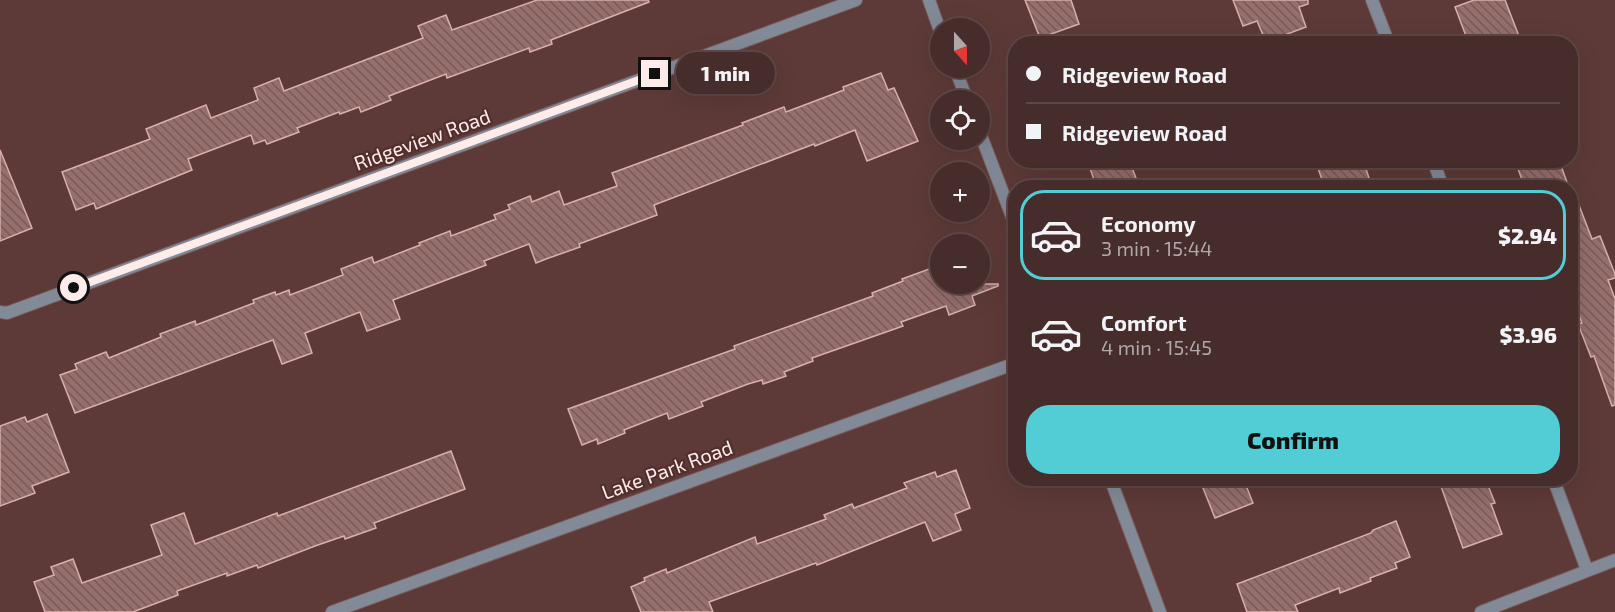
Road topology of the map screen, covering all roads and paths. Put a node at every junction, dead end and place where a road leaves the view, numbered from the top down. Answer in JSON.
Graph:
{"nodes":[{"id":1,"x":856,"y":0,"type":"edge"},
{"id":2,"x":929,"y":0,"type":"edge"},
{"id":3,"x":1372,"y":0,"type":"edge"},
{"id":4,"x":935,"y":18,"type":"edge"},
{"id":5,"x":1386,"y":36,"type":"edge"},
{"id":6,"x":987,"y":150,"type":"edge"},
{"id":7,"x":1008,"y":206,"type":"edge"},
{"id":8,"x":0,"y":312,"type":"edge"},
{"id":9,"x":1008,"y":366,"type":"edge"},
{"id":10,"x":1113,"y":486,"type":"edge"},
{"id":11,"x":1556,"y":486,"type":"edge"},
{"id":12,"x":1615,"y":560,"type":"edge"},
{"id":13,"x":1587,"y":570,"type":"junction"},
{"id":14,"x":332,"y":612,"type":"edge"},
{"id":15,"x":1160,"y":612,"type":"edge"},
{"id":16,"x":1481,"y":612,"type":"edge"}],
"edges":[{"from":1,"to":8,"type":"street","name":"Ridgeview Road"},
{"from":2,"to":4,"type":"street"},
{"from":3,"to":5,"type":"street"},
{"from":6,"to":7,"type":"street"},
{"from":9,"to":14,"type":"street","name":"Lake Park Road"},
{"from":10,"to":15,"type":"street"},
{"from":11,"to":13,"type":"street"},
{"from":12,"to":13,"type":"street"},
{"from":13,"to":16,"type":"street"}]}
